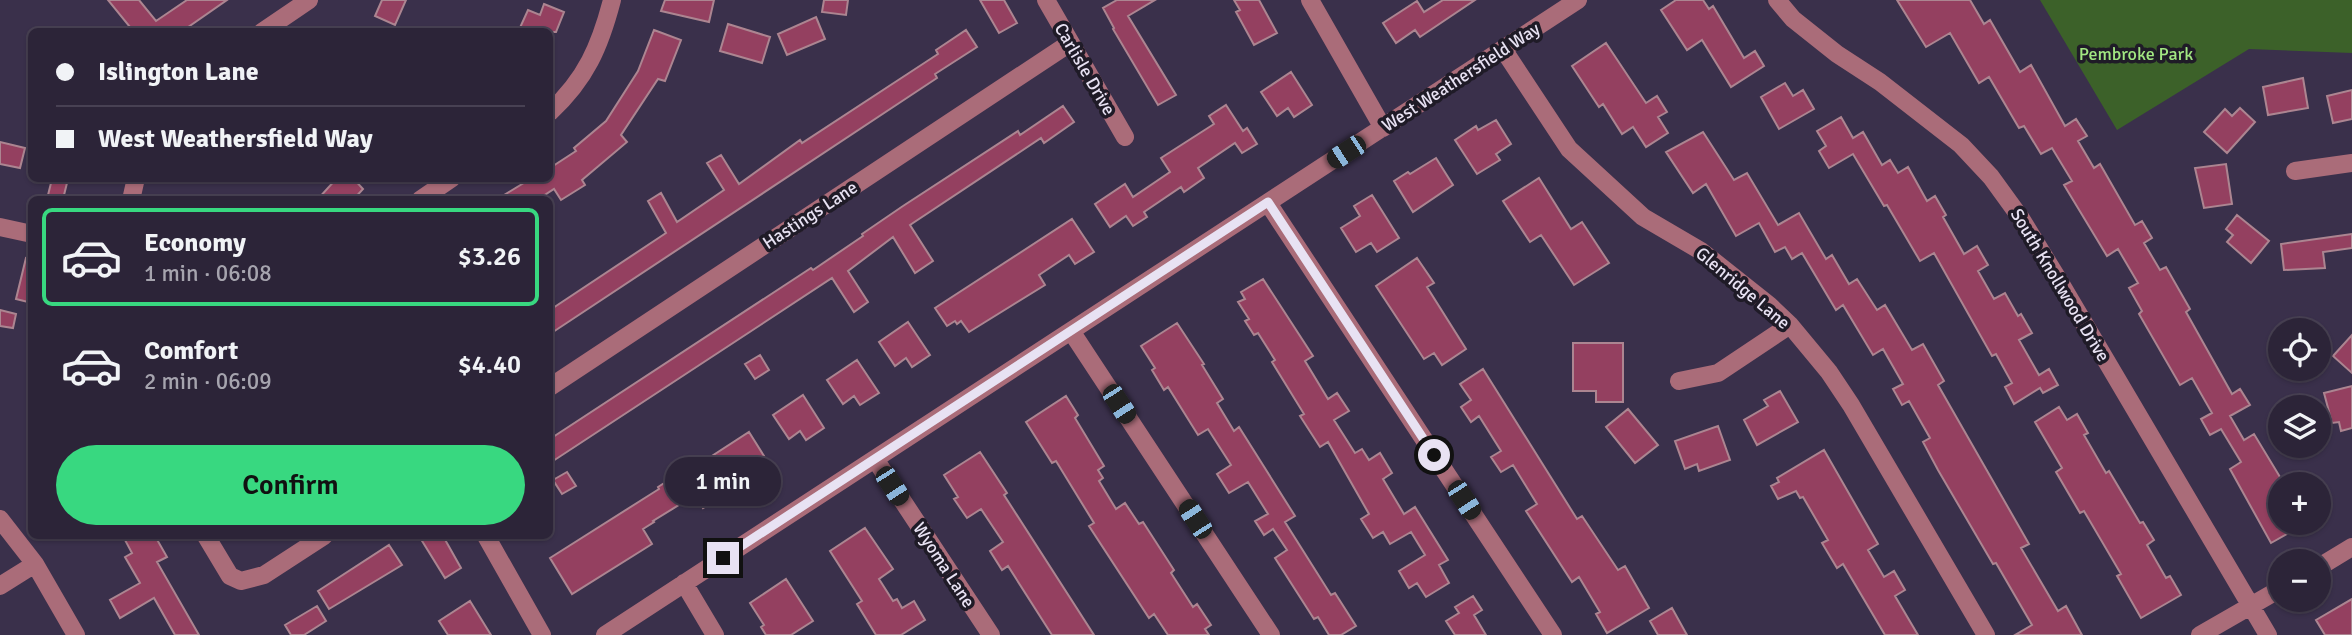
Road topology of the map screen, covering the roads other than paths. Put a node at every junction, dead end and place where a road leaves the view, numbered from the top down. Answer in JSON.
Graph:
{"nodes":[{"id":1,"x":309,"y":0,"type":"edge"},
{"id":2,"x":612,"y":0,"type":"edge"},
{"id":3,"x":1046,"y":0,"type":"edge"},
{"id":4,"x":1310,"y":0,"type":"edge"},
{"id":5,"x":1578,"y":0,"type":"edge"},
{"id":6,"x":1777,"y":0,"type":"edge"},
{"id":7,"x":268,"y":28,"type":"edge"},
{"id":8,"x":1070,"y":43,"type":"junction"},
{"id":9,"x":1503,"y":49,"type":"junction"},
{"id":10,"x":553,"y":109,"type":"edge"},
{"id":11,"x":1383,"y":128,"type":"junction"},
{"id":12,"x":1125,"y":137,"type":"dead end"},
{"id":13,"x":2352,"y":163,"type":"edge"},
{"id":14,"x":2295,"y":171,"type":"dead end"},
{"id":15,"x":446,"y":182,"type":"edge"},
{"id":16,"x":426,"y":196,"type":"edge"},
{"id":17,"x":1268,"y":202,"type":"junction"},
{"id":18,"x":0,"y":227,"type":"edge"},
{"id":19,"x":28,"y":233,"type":"edge"},
{"id":20,"x":1790,"y":326,"type":"junction"},
{"id":21,"x":1071,"y":331,"type":"junction"},
{"id":22,"x":1679,"y":381,"type":"dead end"},
{"id":23,"x":553,"y":385,"type":"edge"},
{"id":24,"x":875,"y":459,"type":"junction"},
{"id":25,"x":0,"y":520,"type":"edge"},
{"id":26,"x":208,"y":539,"type":"edge"},
{"id":27,"x":319,"y":539,"type":"edge"},
{"id":28,"x":488,"y":539,"type":"edge"},
{"id":29,"x":2352,"y":547,"type":"edge"},
{"id":30,"x":2331,"y":560,"type":"edge"},
{"id":31,"x":35,"y":564,"type":"junction"},
{"id":32,"x":684,"y":583,"type":"junction"},
{"id":33,"x":0,"y":586,"type":"edge"},
{"id":34,"x":2268,"y":596,"type":"edge"},
{"id":35,"x":2251,"y":606,"type":"junction"},
{"id":36,"x":76,"y":635,"type":"edge"},
{"id":37,"x":542,"y":635,"type":"edge"},
{"id":38,"x":605,"y":635,"type":"edge"},
{"id":39,"x":715,"y":635,"type":"edge"},
{"id":40,"x":990,"y":635,"type":"edge"},
{"id":41,"x":1271,"y":635,"type":"edge"},
{"id":42,"x":1553,"y":635,"type":"edge"},
{"id":43,"x":1986,"y":635,"type":"edge"},
{"id":44,"x":2200,"y":635,"type":"edge"},
{"id":45,"x":2268,"y":635,"type":"edge"}],
"edges":[{"from":1,"to":7,"type":"street"},
{"from":2,"to":10,"type":"street"},
{"from":3,"to":8,"type":"street","name":"Carlisle Drive"},
{"from":4,"to":11,"type":"street"},
{"from":5,"to":9,"type":"street","name":"West Weathersfield Way"},
{"from":6,"to":35,"type":"street","name":"South Knollwood Drive"},
{"from":8,"to":12,"type":"street","name":"Carlisle Drive"},
{"from":8,"to":23,"type":"street","name":"Hastings Lane"},
{"from":9,"to":11,"type":"street","name":"West Weathersfield Way"},
{"from":9,"to":20,"type":"street","name":"Glenridge Lane"},
{"from":11,"to":17,"type":"street","name":"West Weathersfield Way"},
{"from":13,"to":14,"type":"street"},
{"from":15,"to":16,"type":"street"},
{"from":17,"to":21,"type":"street","name":"West Weathersfield Way"},
{"from":17,"to":42,"type":"street"},
{"from":18,"to":19,"type":"street"},
{"from":20,"to":22,"type":"street"},
{"from":20,"to":43,"type":"street","name":"Glenridge Lane"},
{"from":21,"to":24,"type":"street","name":"West Weathersfield Way"},
{"from":21,"to":41,"type":"street"},
{"from":24,"to":32,"type":"street","name":"West Weathersfield Way"},
{"from":24,"to":40,"type":"street","name":"Wyoma Lane"},
{"from":25,"to":31,"type":"street"},
{"from":26,"to":27,"type":"street"},
{"from":28,"to":37,"type":"street"},
{"from":29,"to":30,"type":"street"},
{"from":31,"to":33,"type":"street"},
{"from":31,"to":36,"type":"street"},
{"from":32,"to":38,"type":"street","name":"West Weathersfield Way"},
{"from":32,"to":39,"type":"street"},
{"from":34,"to":35,"type":"street"},
{"from":35,"to":44,"type":"street"},
{"from":35,"to":45,"type":"street","name":"South Knollwood Drive"}]}
